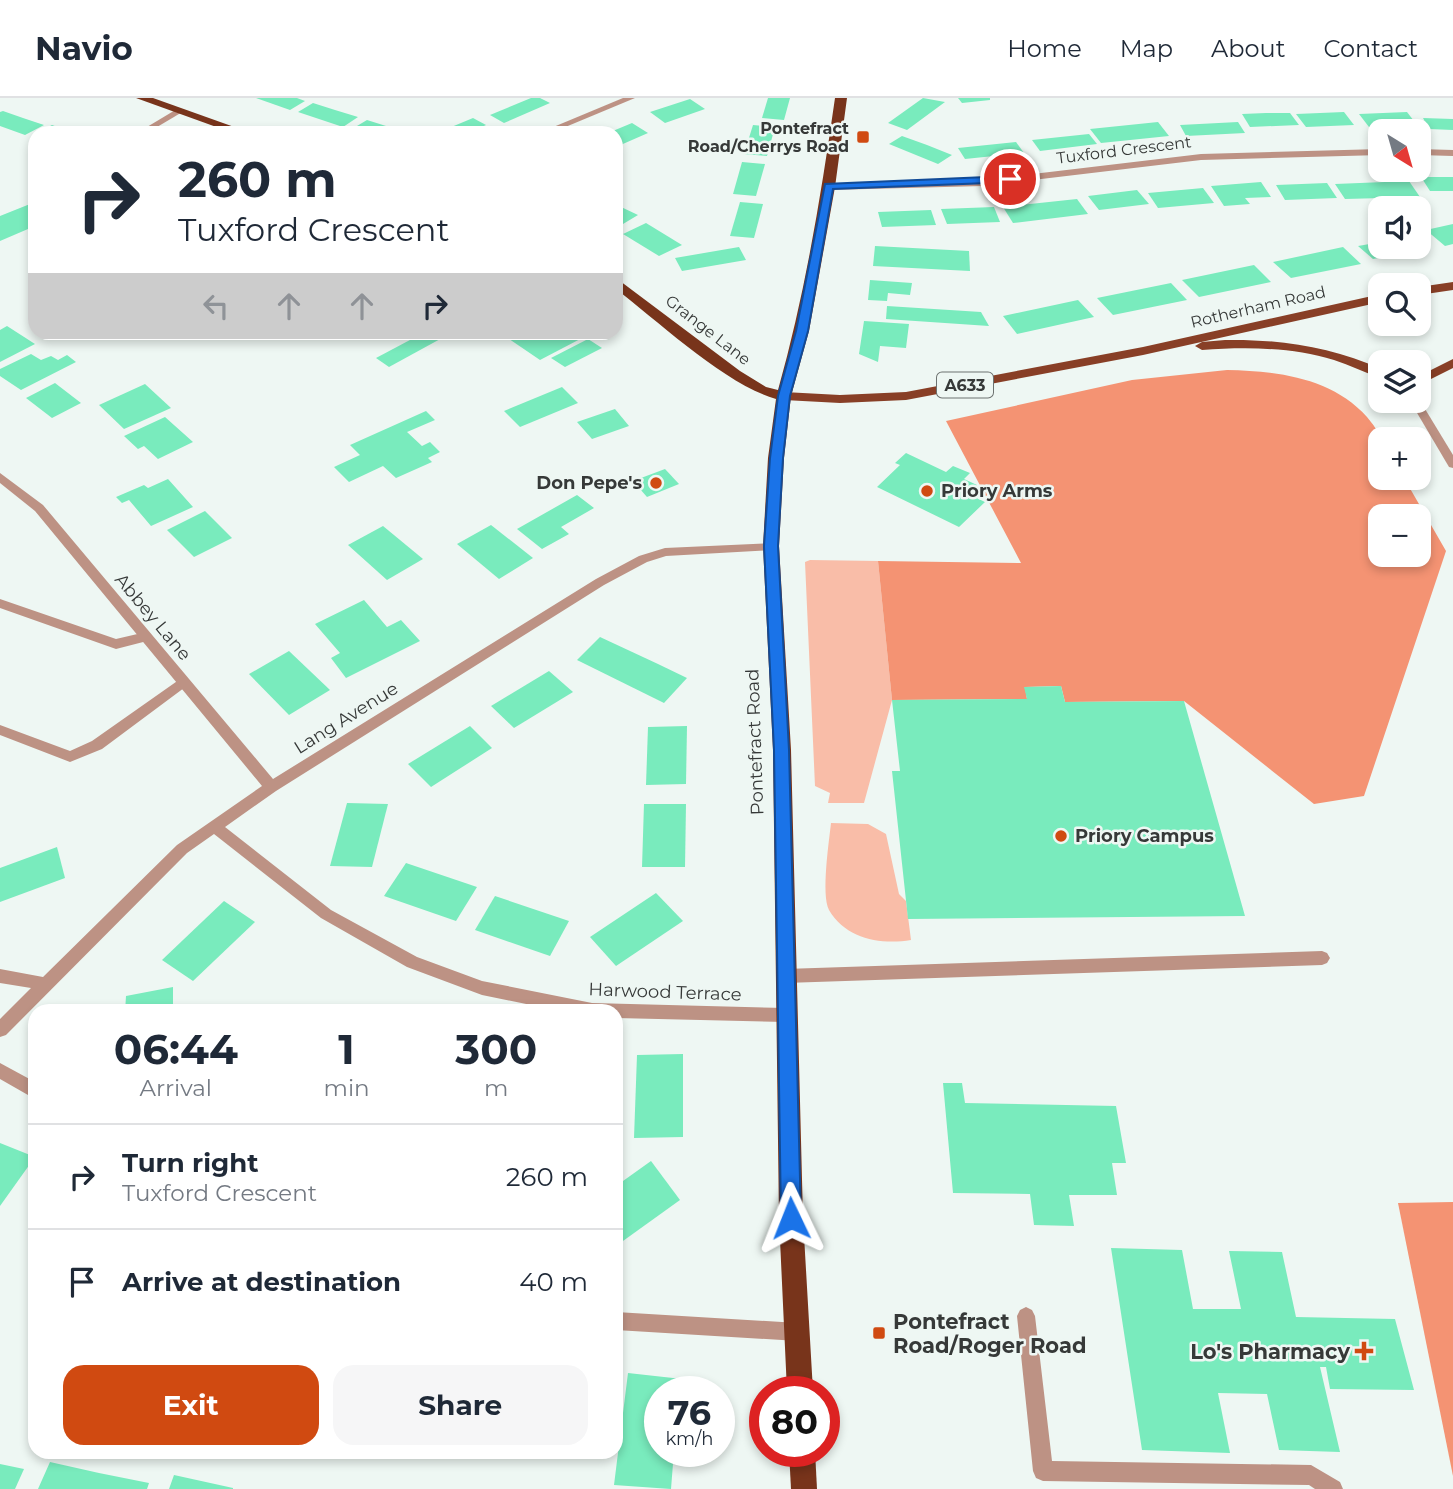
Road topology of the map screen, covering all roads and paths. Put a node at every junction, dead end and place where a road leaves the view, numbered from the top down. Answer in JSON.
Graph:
{"nodes":[{"id":1,"x":142,"y":98,"type":"edge"},
{"id":2,"x":631,"y":98,"type":"edge"},
{"id":3,"x":841,"y":98,"type":"edge"},
{"id":4,"x":180,"y":111,"type":"junction"},
{"id":5,"x":153,"y":126,"type":"edge"},
{"id":6,"x":225,"y":126,"type":"edge"},
{"id":7,"x":561,"y":126,"type":"edge"},
{"id":8,"x":1368,"y":152,"type":"edge"},
{"id":9,"x":1432,"y":152,"type":"edge"},
{"id":10,"x":1453,"y":153,"type":"edge"},
{"id":11,"x":829,"y":187,"type":"junction"},
{"id":12,"x":1453,"y":286,"type":"edge"},
{"id":13,"x":623,"y":287,"type":"edge"},
{"id":14,"x":1431,"y":289,"type":"edge"},
{"id":15,"x":1368,"y":301,"type":"edge"},
{"id":16,"x":1143,"y":351,"type":"junction"},
{"id":17,"x":1453,"y":363,"type":"edge"},
{"id":18,"x":1368,"y":368,"type":"edge"},
{"id":19,"x":1431,"y":375,"type":"edge"},
{"id":20,"x":784,"y":396,"type":"junction"},
{"id":21,"x":1422,"y":413,"type":"edge"},
{"id":22,"x":1453,"y":464,"type":"edge"},
{"id":23,"x":0,"y":477,"type":"edge"},
{"id":24,"x":771,"y":546,"type":"junction"},
{"id":25,"x":0,"y":603,"type":"edge"},
{"id":26,"x":146,"y":637,"type":"junction"},
{"id":27,"x":183,"y":682,"type":"junction"},
{"id":28,"x":0,"y":730,"type":"edge"},
{"id":29,"x":271,"y":787,"type":"junction"},
{"id":30,"x":214,"y":826,"type":"junction"},
{"id":31,"x":1322,"y":958,"type":"dead end"},
{"id":32,"x":0,"y":976,"type":"edge"},
{"id":33,"x":785,"y":976,"type":"junction"},
{"id":34,"x":44,"y":984,"type":"junction"},
{"id":35,"x":562,"y":1004,"type":"edge"},
{"id":36,"x":623,"y":1011,"type":"edge"},
{"id":37,"x":786,"y":1015,"type":"junction"},
{"id":38,"x":0,"y":1030,"type":"edge"},
{"id":39,"x":0,"y":1070,"type":"edge"},
{"id":40,"x":28,"y":1087,"type":"edge"},
{"id":41,"x":1026,"y":1316,"type":"dead end"},
{"id":42,"x":623,"y":1321,"type":"edge"},
{"id":43,"x":798,"y":1332,"type":"junction"},
{"id":44,"x":799,"y":1376,"type":"edge"},
{"id":45,"x":803,"y":1467,"type":"edge"},
{"id":46,"x":804,"y":1489,"type":"edge"},
{"id":47,"x":1333,"y":1489,"type":"edge"}],
"edges":[{"from":1,"to":4,"type":"highway"},
{"from":2,"to":7,"type":"street"},
{"from":3,"to":11,"type":"highway","name":"Pontefract Road"},
{"from":4,"to":5,"type":"street"},
{"from":4,"to":6,"type":"highway"},
{"from":8,"to":11,"type":"street","name":"Tuxford Crescent"},
{"from":9,"to":10,"type":"street"},
{"from":11,"to":20,"type":"highway","name":"Pontefract Road"},
{"from":12,"to":14,"type":"main road"},
{"from":13,"to":20,"type":"highway","name":"Grange Lane","number":"A633"},
{"from":15,"to":16,"type":"main road","name":"Rotherham Road","number":"A633"},
{"from":16,"to":18,"type":"main road","name":"Rotherham Road","number":"A633"},
{"from":16,"to":20,"type":"main road","name":"Rotherham Road","number":"A633"},
{"from":17,"to":19,"type":"main road"},
{"from":20,"to":24,"type":"highway","name":"Pontefract Road"},
{"from":21,"to":22,"type":"street"},
{"from":23,"to":26,"type":"street","name":"Abbey Lane"},
{"from":24,"to":29,"type":"street","name":"Lang Avenue"},
{"from":24,"to":33,"type":"highway","name":"Pontefract Road"},
{"from":25,"to":26,"type":"street"},
{"from":26,"to":27,"type":"street","name":"Abbey Lane"},
{"from":27,"to":28,"type":"street"},
{"from":27,"to":29,"type":"street","name":"Abbey Lane"},
{"from":29,"to":30,"type":"street","name":"Lang Avenue"},
{"from":30,"to":34,"type":"street","name":"Lang Avenue"},
{"from":30,"to":35,"type":"street","name":"Harwood Terrace"},
{"from":31,"to":33,"type":"street"},
{"from":32,"to":34,"type":"street"},
{"from":33,"to":37,"type":"highway","name":"Pontefract Road"},
{"from":34,"to":38,"type":"street","name":"Lang Avenue"},
{"from":36,"to":37,"type":"street","name":"Harwood Terrace"},
{"from":37,"to":43,"type":"highway","name":"Pontefract Road"},
{"from":39,"to":40,"type":"street"},
{"from":41,"to":47,"type":"street"},
{"from":42,"to":43,"type":"street"},
{"from":43,"to":44,"type":"highway","name":"Pontefract Road"},
{"from":45,"to":46,"type":"highway"}]}
